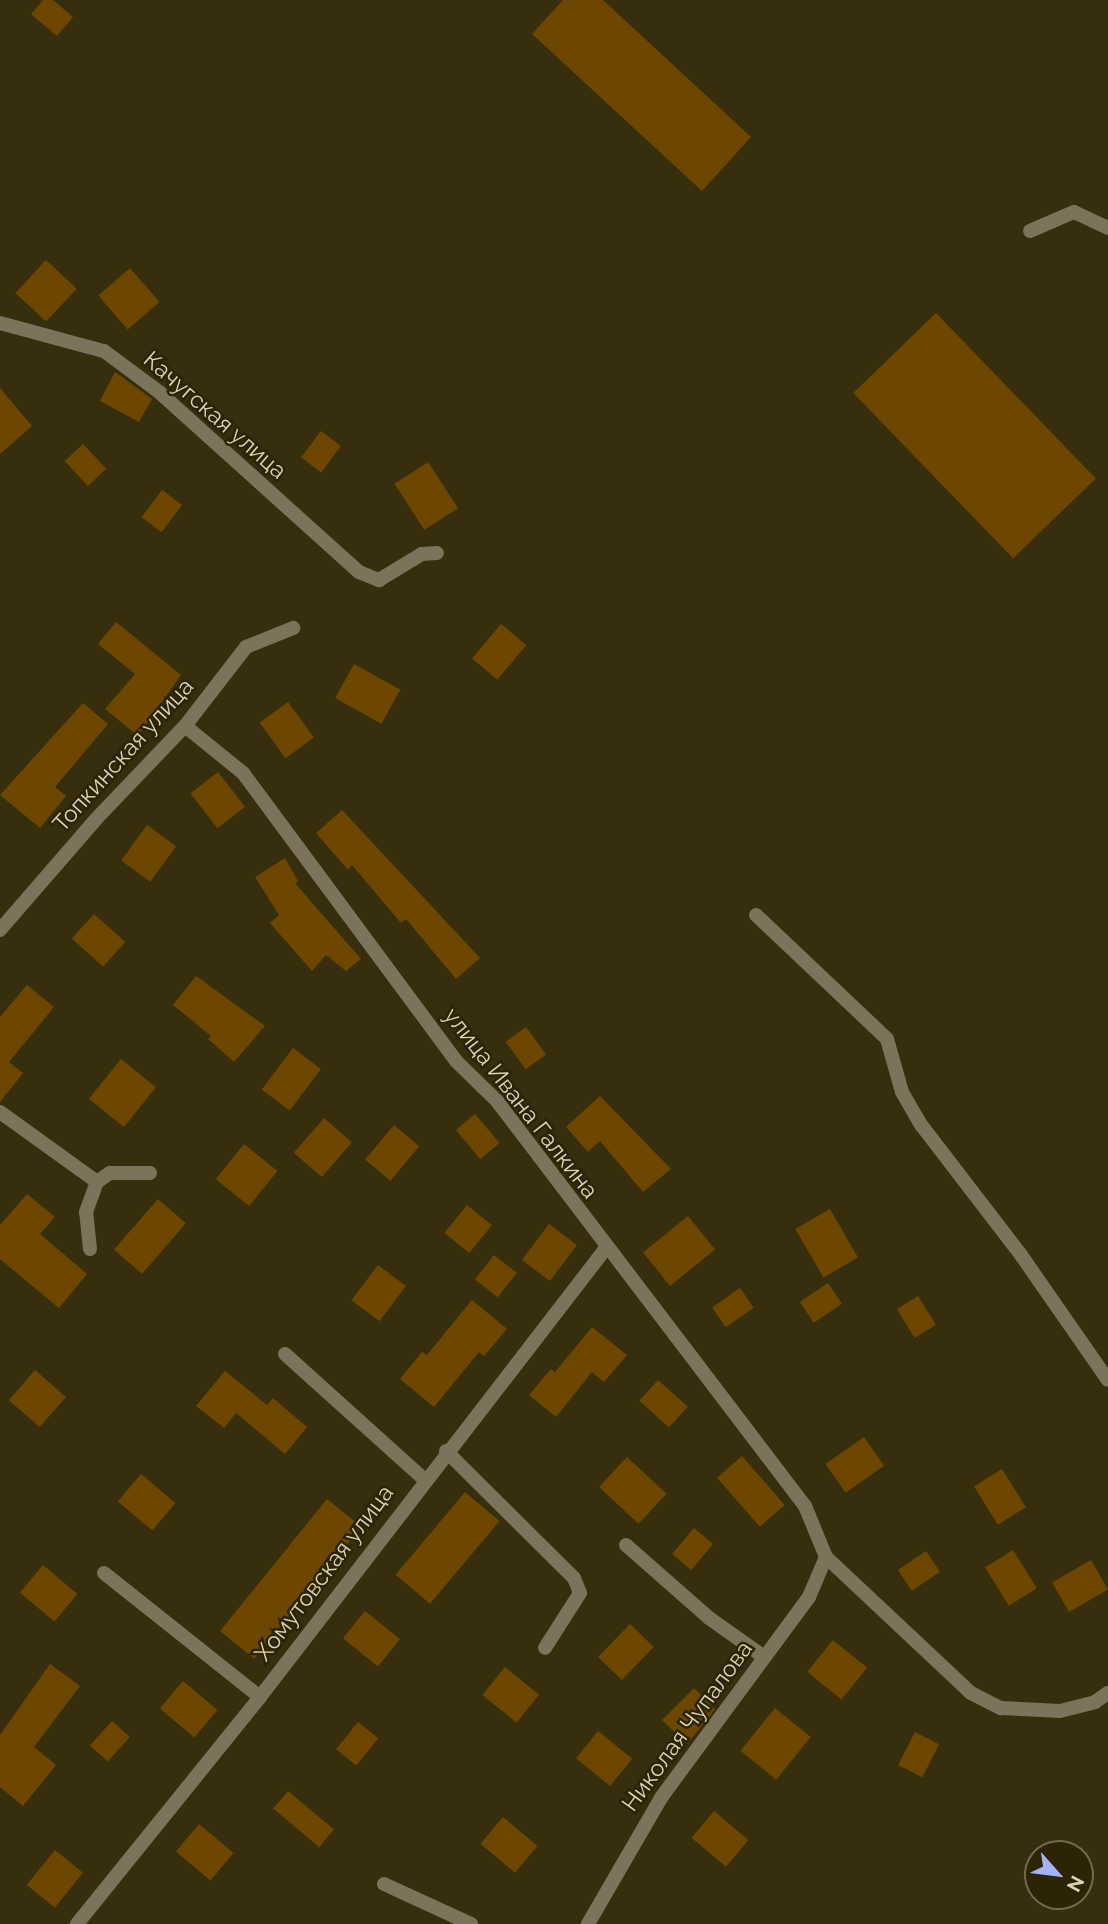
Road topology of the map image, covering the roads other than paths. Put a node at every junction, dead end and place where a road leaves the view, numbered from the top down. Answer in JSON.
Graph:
{"nodes":[{"id":1,"x":1108,"y":228,"type":"edge"},
{"id":2,"x":1030,"y":231,"type":"dead end"},
{"id":3,"x":0,"y":323,"type":"edge"},
{"id":4,"x":437,"y":553,"type":"dead end"},
{"id":5,"x":293,"y":628,"type":"dead end"},
{"id":6,"x":185,"y":726,"type":"junction"},
{"id":7,"x":756,"y":915,"type":"dead end"},
{"id":8,"x":0,"y":930,"type":"edge"},
{"id":9,"x":0,"y":1112,"type":"edge"},
{"id":10,"x":150,"y":1173,"type":"dead end"},
{"id":11,"x":97,"y":1182,"type":"junction"},
{"id":12,"x":606,"y":1248,"type":"junction"},
{"id":13,"x":90,"y":1249,"type":"dead end"},
{"id":14,"x":285,"y":1354,"type":"dead end"},
{"id":15,"x":1108,"y":1380,"type":"edge"},
{"id":16,"x":446,"y":1451,"type":"junction"},
{"id":17,"x":424,"y":1479,"type":"junction"},
{"id":18,"x":626,"y":1545,"type":"dead end"},
{"id":19,"x":827,"y":1557,"type":"junction"},
{"id":20,"x":104,"y":1573,"type":"dead end"},
{"id":21,"x":545,"y":1648,"type":"dead end"},
{"id":22,"x":764,"y":1657,"type":"junction"},
{"id":23,"x":1108,"y":1693,"type":"edge"},
{"id":24,"x":260,"y":1697,"type":"junction"},
{"id":25,"x":384,"y":1884,"type":"dead end"},
{"id":26,"x":77,"y":1924,"type":"edge"},
{"id":27,"x":471,"y":1924,"type":"edge"},
{"id":28,"x":588,"y":1924,"type":"edge"}],
"edges":[{"from":1,"to":2,"type":"street"},
{"from":3,"to":4,"type":"street","name":"Качугская улица"},
{"from":5,"to":6,"type":"street","name":"Топкинская улица"},
{"from":6,"to":8,"type":"street","name":"Топкинская улица"},
{"from":6,"to":12,"type":"street","name":"улица Ивана Галкина"},
{"from":7,"to":15,"type":"street"},
{"from":9,"to":11,"type":"street"},
{"from":10,"to":11,"type":"street"},
{"from":11,"to":13,"type":"street"},
{"from":12,"to":16,"type":"street","name":"Хомутовская улица"},
{"from":12,"to":19,"type":"street","name":"улица Ивана Галкина"},
{"from":14,"to":17,"type":"street"},
{"from":16,"to":17,"type":"street","name":"Хомутовская улица"},
{"from":16,"to":21,"type":"street"},
{"from":17,"to":24,"type":"street","name":"Хомутовская улица"},
{"from":18,"to":22,"type":"street"},
{"from":19,"to":22,"type":"street","name":"Николая Чупалова"},
{"from":19,"to":23,"type":"street"},
{"from":20,"to":24,"type":"street"},
{"from":22,"to":28,"type":"street","name":"Николая Чупалова"},
{"from":24,"to":26,"type":"street","name":"Хомутовская улица"},
{"from":25,"to":27,"type":"street"}]}
